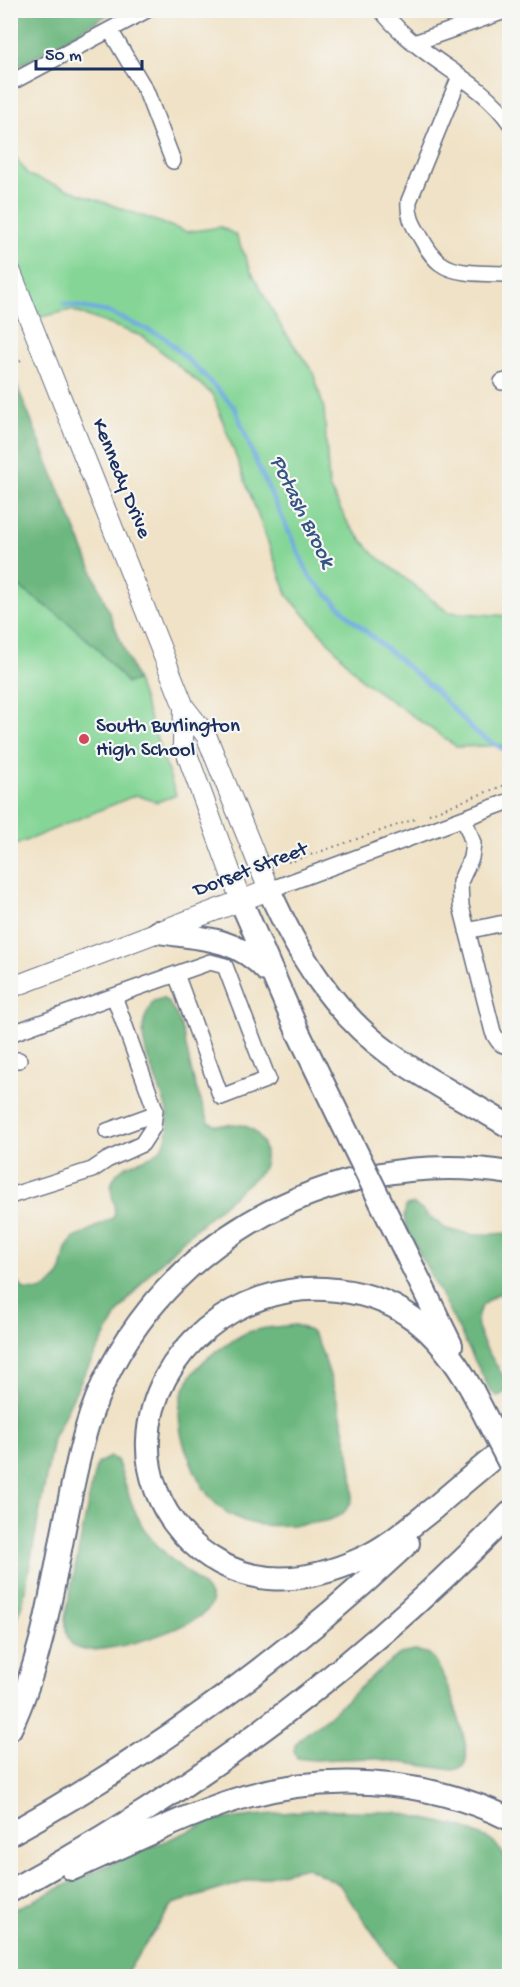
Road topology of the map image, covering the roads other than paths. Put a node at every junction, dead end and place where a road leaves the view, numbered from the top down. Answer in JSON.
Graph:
{"nodes":[{"id":1,"x":147,"y":10,"type":"edge"},
{"id":2,"x":381,"y":10,"type":"edge"},
{"id":3,"x":508,"y":10,"type":"edge"},
{"id":4,"x":110,"y":30,"type":"junction"},
{"id":5,"x":414,"y":43,"type":"junction"},
{"id":6,"x":460,"y":76,"type":"junction"},
{"id":7,"x":10,"y":83,"type":"edge"},
{"id":8,"x":508,"y":117,"type":"edge"},
{"id":9,"x":173,"y":161,"type":"dead end"},
{"id":10,"x":10,"y":270,"type":"edge"},
{"id":11,"x":510,"y":274,"type":"edge"},
{"id":12,"x":184,"y":706,"type":"junction"},
{"id":13,"x":510,"y":801,"type":"edge"},
{"id":14,"x":464,"y":818,"type":"junction"},
{"id":15,"x":269,"y":890,"type":"junction"},
{"id":16,"x":241,"y":901,"type":"junction"},
{"id":17,"x":510,"y":923,"type":"edge"},
{"id":18,"x":467,"y":931,"type":"junction"},
{"id":19,"x":158,"y":932,"type":"junction"},
{"id":20,"x":176,"y":974,"type":"junction"},
{"id":21,"x":277,"y":986,"type":"junction"},
{"id":22,"x":10,"y":988,"type":"edge"},
{"id":23,"x":114,"y":996,"type":"junction"},
{"id":24,"x":10,"y":1034,"type":"edge"},
{"id":25,"x":510,"y":1045,"type":"edge"},
{"id":26,"x":154,"y":1114,"type":"junction"},
{"id":27,"x":510,"y":1127,"type":"edge"},
{"id":28,"x":107,"y":1131,"type":"dead end"},
{"id":29,"x":510,"y":1173,"type":"edge"},
{"id":30,"x":10,"y":1196,"type":"edge"},
{"id":31,"x":472,"y":1390,"type":"junction"},
{"id":32,"x":505,"y":1453,"type":"edge"},
{"id":33,"x":510,"y":1513,"type":"edge"},
{"id":34,"x":10,"y":1729,"type":"edge"},
{"id":35,"x":510,"y":1819,"type":"edge"},
{"id":36,"x":10,"y":1834,"type":"edge"},
{"id":37,"x":10,"y":1891,"type":"edge"},
{"id":38,"x":10,"y":1896,"type":"edge"}],
"edges":[{"from":1,"to":4,"type":"street"},
{"from":2,"to":5,"type":"street"},
{"from":3,"to":5,"type":"street"},
{"from":4,"to":7,"type":"street"},
{"from":4,"to":9,"type":"street"},
{"from":5,"to":6,"type":"street"},
{"from":6,"to":8,"type":"street"},
{"from":6,"to":11,"type":"street"},
{"from":10,"to":12,"type":"main road","name":"Kennedy Drive"},
{"from":12,"to":15,"type":"main road","name":"Kennedy Drive"},
{"from":12,"to":16,"type":"main road","name":"Kennedy Drive"},
{"from":13,"to":14,"type":"street","name":"Dorset Street"},
{"from":14,"to":15,"type":"street","name":"Dorset Street"},
{"from":14,"to":18,"type":"street"},
{"from":15,"to":16,"type":"main road","name":"Dorset Street"},
{"from":15,"to":27,"type":"highway"},
{"from":16,"to":19,"type":"main road","name":"Dorset Street"},
{"from":16,"to":21,"type":"highway"},
{"from":17,"to":18,"type":"street"},
{"from":18,"to":25,"type":"street"},
{"from":19,"to":21,"type":"highway"},
{"from":19,"to":22,"type":"main road","name":"Dorset Street"},
{"from":20,"to":20,"type":"street"},
{"from":20,"to":23,"type":"street"},
{"from":21,"to":31,"type":"highway","bridge":true},
{"from":23,"to":24,"type":"street"},
{"from":23,"to":26,"type":"street"},
{"from":26,"to":28,"type":"street"},
{"from":26,"to":30,"type":"street"},
{"from":29,"to":34,"type":"highway"},
{"from":31,"to":32,"type":"highway","bridge":true},
{"from":31,"to":32,"type":"highway"},
{"from":32,"to":36,"type":"highway"},
{"from":33,"to":37,"type":"highway"},
{"from":35,"to":38,"type":"highway"}]}
